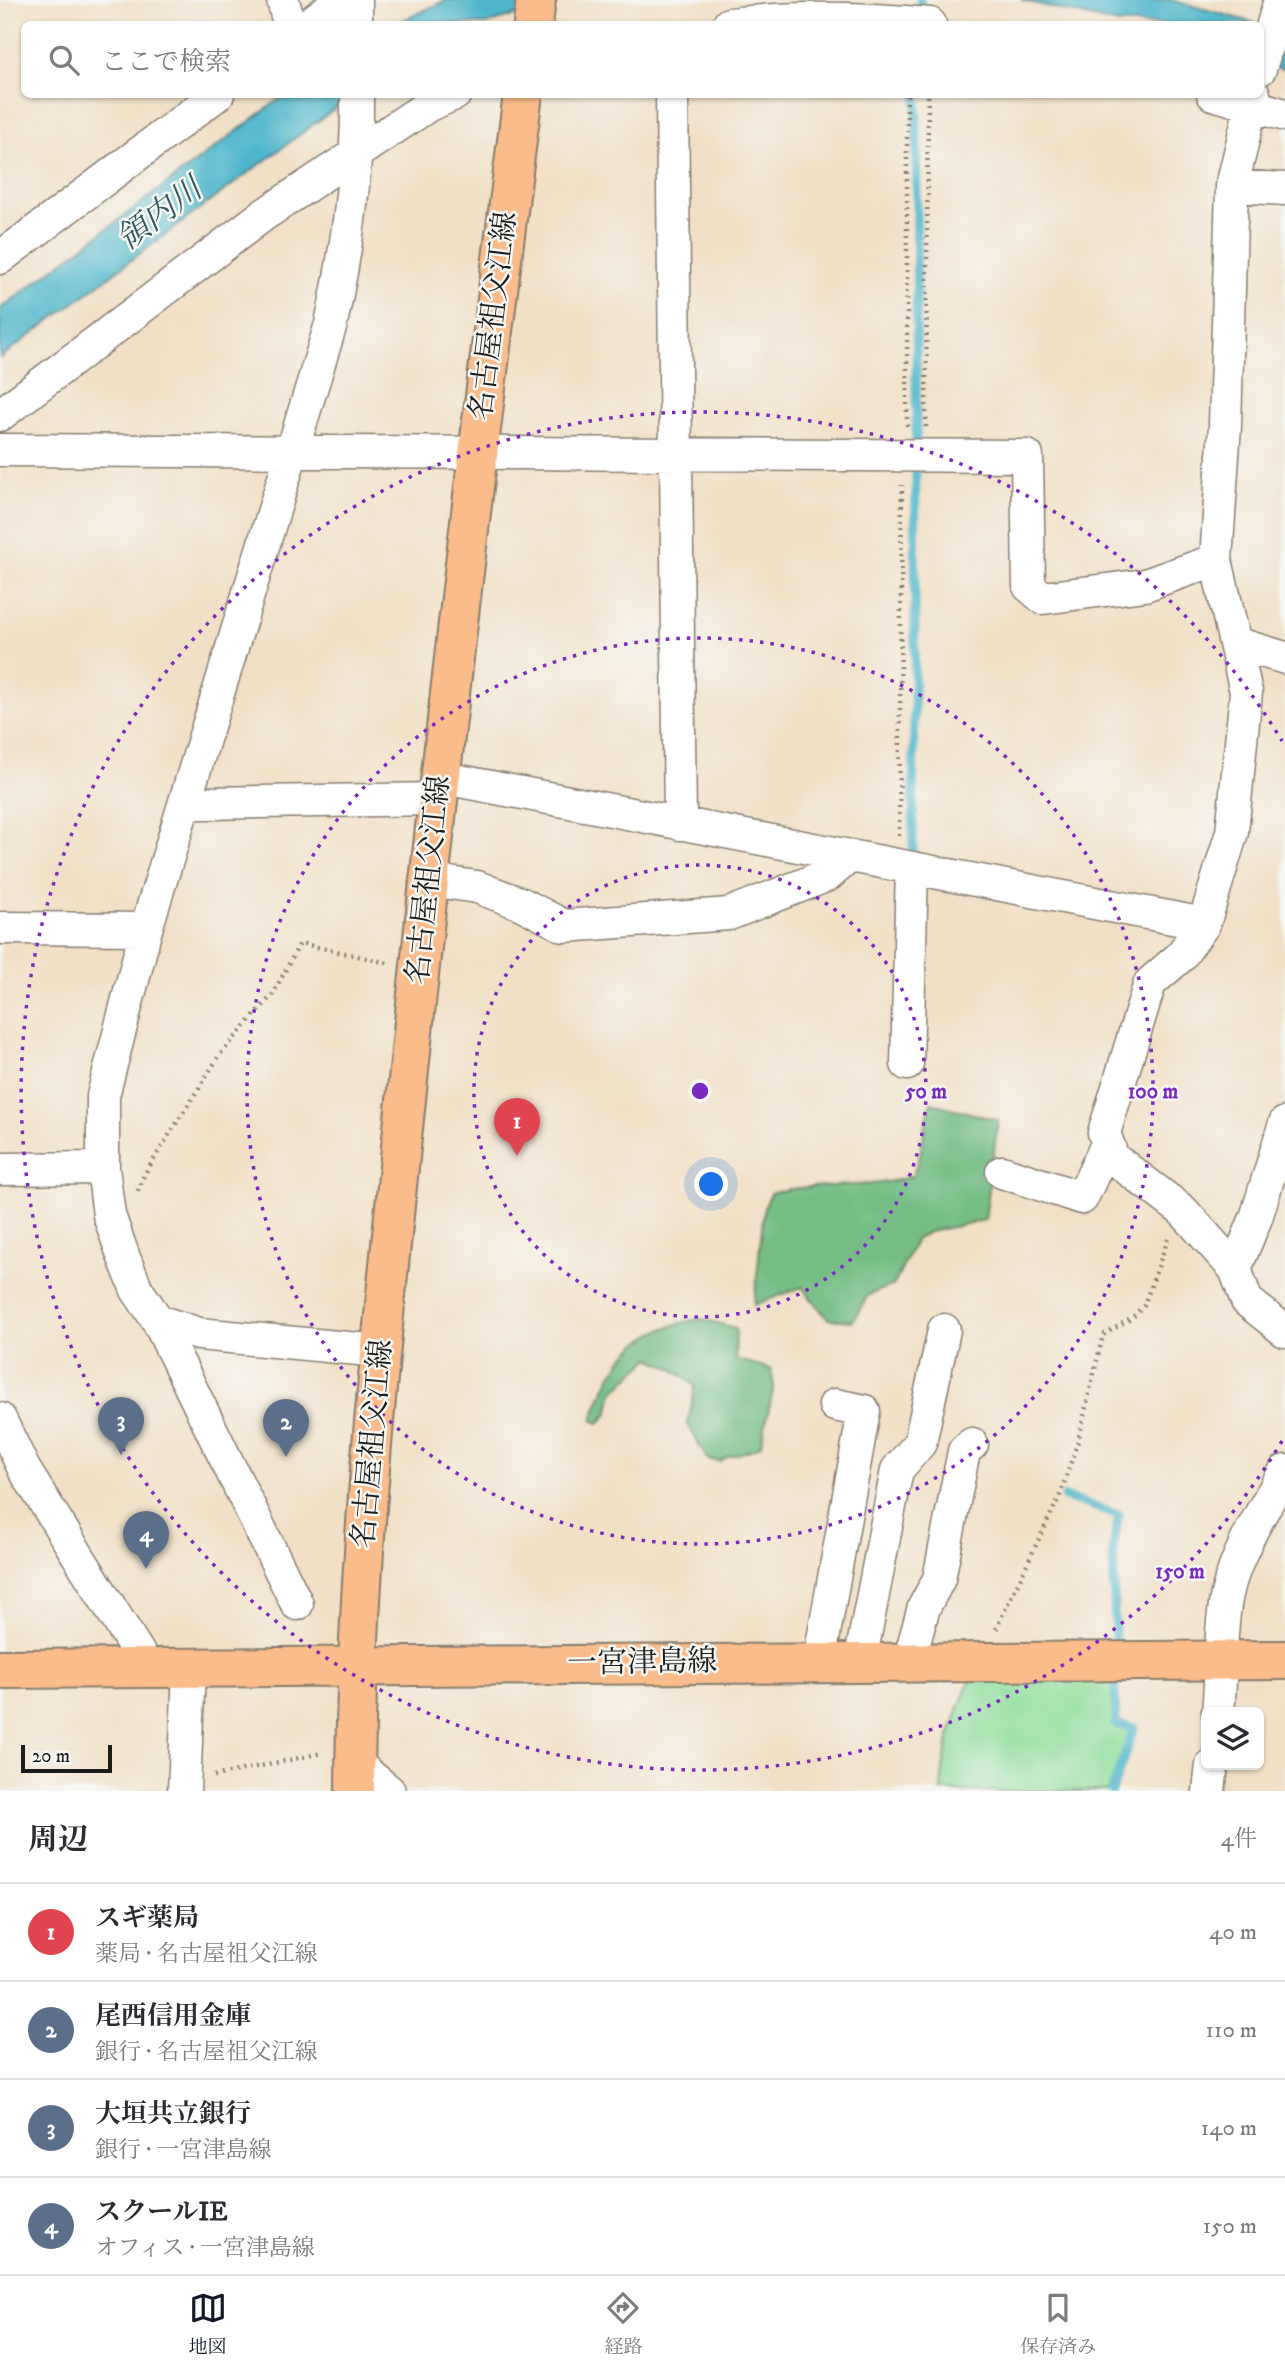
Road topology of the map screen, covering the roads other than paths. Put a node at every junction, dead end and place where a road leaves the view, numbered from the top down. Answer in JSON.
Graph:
{"nodes":[{"id":1,"x":283,"y":0,"type":"edge"},
{"id":2,"x":536,"y":0,"type":"edge"},
{"id":3,"x":1280,"y":0,"type":"edge"},
{"id":4,"x":352,"y":8,"type":"edge"},
{"id":5,"x":288,"y":21,"type":"edge"},
{"id":6,"x":317,"y":21,"type":"edge"},
{"id":7,"x":533,"y":21,"type":"edge"},
{"id":8,"x":754,"y":21,"type":"edge"},
{"id":9,"x":891,"y":21,"type":"edge"},
{"id":10,"x":1264,"y":58,"type":"edge"},
{"id":11,"x":213,"y":98,"type":"edge"},
{"id":12,"x":357,"y":98,"type":"edge"},
{"id":13,"x":446,"y":98,"type":"edge"},
{"id":14,"x":522,"y":98,"type":"edge"},
{"id":15,"x":672,"y":98,"type":"edge"},
{"id":16,"x":1252,"y":101,"type":"edge"},
{"id":17,"x":1285,"y":115,"type":"edge"},
{"id":18,"x":358,"y":142,"type":"junction"},
{"id":19,"x":1232,"y":186,"type":"junction"},
{"id":20,"x":1285,"y":188,"type":"edge"},
{"id":21,"x":0,"y":258,"type":"edge"},
{"id":22,"x":0,"y":415,"type":"edge"},
{"id":23,"x":0,"y":450,"type":"edge"},
{"id":24,"x":477,"y":451,"type":"junction"},
{"id":25,"x":674,"y":453,"type":"junction"},
{"id":26,"x":292,"y":454,"type":"junction"},
{"id":27,"x":1216,"y":560,"type":"junction"},
{"id":28,"x":1235,"y":643,"type":"junction"},
{"id":29,"x":1285,"y":657,"type":"edge"},
{"id":30,"x":438,"y":788,"type":"junction"},
{"id":31,"x":186,"y":800,"type":"junction"},
{"id":32,"x":680,"y":824,"type":"junction"},
{"id":33,"x":850,"y":856,"type":"junction"},
{"id":34,"x":905,"y":867,"type":"junction"},
{"id":35,"x":429,"y":880,"type":"junction"},
{"id":36,"x":1204,"y":924,"type":"junction"},
{"id":37,"x":0,"y":928,"type":"edge"},
{"id":38,"x":146,"y":929,"type":"junction"},
{"id":39,"x":908,"y":1065,"type":"dead end"},
{"id":40,"x":1285,"y":1123,"type":"edge"},
{"id":41,"x":1107,"y":1144,"type":"junction"},
{"id":42,"x":103,"y":1168,"type":"junction"},
{"id":43,"x":0,"y":1169,"type":"edge"},
{"id":44,"x":1002,"y":1172,"type":"dead end"},
{"id":45,"x":1235,"y":1269,"type":"junction"},
{"id":46,"x":158,"y":1321,"type":"junction"},
{"id":47,"x":944,"y":1330,"type":"dead end"},
{"id":48,"x":1285,"y":1331,"type":"edge"},
{"id":49,"x":380,"y":1351,"type":"junction"},
{"id":50,"x":835,"y":1405,"type":"dead end"},
{"id":51,"x":0,"y":1419,"type":"edge"},
{"id":52,"x":972,"y":1444,"type":"dead end"},
{"id":53,"x":1285,"y":1471,"type":"edge"},
{"id":54,"x":296,"y":1604,"type":"dead end"},
{"id":55,"x":1219,"y":1660,"type":"junction"},
{"id":56,"x":1285,"y":1660,"type":"edge"},
{"id":57,"x":909,"y":1661,"type":"junction"},
{"id":58,"x":820,"y":1662,"type":"junction"},
{"id":59,"x":860,"y":1662,"type":"junction"},
{"id":60,"x":356,"y":1667,"type":"junction"},
{"id":61,"x":148,"y":1668,"type":"junction"},
{"id":62,"x":0,"y":1669,"type":"edge"},
{"id":63,"x":189,"y":1669,"type":"junction"},
{"id":64,"x":1218,"y":1707,"type":"edge"},
{"id":65,"x":355,"y":1767,"type":"edge"},
{"id":66,"x":1211,"y":1770,"type":"edge"},
{"id":67,"x":185,"y":1786,"type":"edge"},
{"id":68,"x":389,"y":1791,"type":"edge"},
{"id":69,"x":1209,"y":1791,"type":"edge"}],
"edges":[{"from":1,"to":5,"type":"street"},
{"from":2,"to":7,"type":"main road"},
{"from":3,"to":10,"type":"street"},
{"from":4,"to":6,"type":"street"},
{"from":8,"to":9,"type":"street"},
{"from":11,"to":21,"type":"street"},
{"from":12,"to":18,"type":"street"},
{"from":13,"to":18,"type":"street"},
{"from":14,"to":24,"type":"main road","name":"名古屋祖父江線"},
{"from":15,"to":25,"type":"street"},
{"from":16,"to":17,"type":"street"},
{"from":16,"to":19,"type":"street"},
{"from":18,"to":22,"type":"street"},
{"from":18,"to":26,"type":"street"},
{"from":19,"to":20,"type":"street"},
{"from":19,"to":27,"type":"street"},
{"from":23,"to":26,"type":"street"},
{"from":24,"to":25,"type":"street"},
{"from":24,"to":26,"type":"street"},
{"from":24,"to":30,"type":"main road","name":"名古屋祖父江線"},
{"from":25,"to":27,"type":"street"},
{"from":25,"to":32,"type":"street"},
{"from":26,"to":31,"type":"street"},
{"from":27,"to":28,"type":"street"},
{"from":28,"to":29,"type":"street"},
{"from":28,"to":36,"type":"street"},
{"from":30,"to":31,"type":"street"},
{"from":30,"to":32,"type":"street"},
{"from":30,"to":35,"type":"main road","name":"名古屋祖父江線"},
{"from":31,"to":38,"type":"street"},
{"from":32,"to":33,"type":"street"},
{"from":33,"to":34,"type":"street"},
{"from":33,"to":35,"type":"street"},
{"from":34,"to":36,"type":"street"},
{"from":34,"to":39,"type":"street"},
{"from":35,"to":49,"type":"main road","name":"名古屋祖父江線"},
{"from":36,"to":41,"type":"street"},
{"from":37,"to":38,"type":"street"},
{"from":38,"to":42,"type":"street"},
{"from":40,"to":45,"type":"street"},
{"from":41,"to":44,"type":"street"},
{"from":41,"to":45,"type":"street"},
{"from":42,"to":43,"type":"street"},
{"from":42,"to":46,"type":"street"},
{"from":45,"to":48,"type":"street"},
{"from":46,"to":49,"type":"street"},
{"from":46,"to":54,"type":"street"},
{"from":47,"to":59,"type":"street"},
{"from":49,"to":60,"type":"main road","name":"名古屋祖父江線"},
{"from":50,"to":58,"type":"street"},
{"from":51,"to":61,"type":"street"},
{"from":52,"to":57,"type":"street"},
{"from":53,"to":55,"type":"street"},
{"from":55,"to":56,"type":"main road","name":"一宮津島線"},
{"from":55,"to":57,"type":"main road","name":"一宮津島線"},
{"from":55,"to":64,"type":"street"},
{"from":57,"to":59,"type":"main road","name":"一宮津島線"},
{"from":58,"to":59,"type":"main road","name":"一宮津島線"},
{"from":58,"to":60,"type":"main road","name":"一宮津島線"},
{"from":60,"to":63,"type":"main road","name":"一宮津島線"},
{"from":60,"to":65,"type":"main road","name":"名古屋祖父江線"},
{"from":61,"to":62,"type":"main road","name":"一宮津島線"},
{"from":61,"to":63,"type":"main road","name":"一宮津島線"},
{"from":63,"to":67,"type":"street"},
{"from":65,"to":68,"type":"street"},
{"from":66,"to":69,"type":"street"}]}
